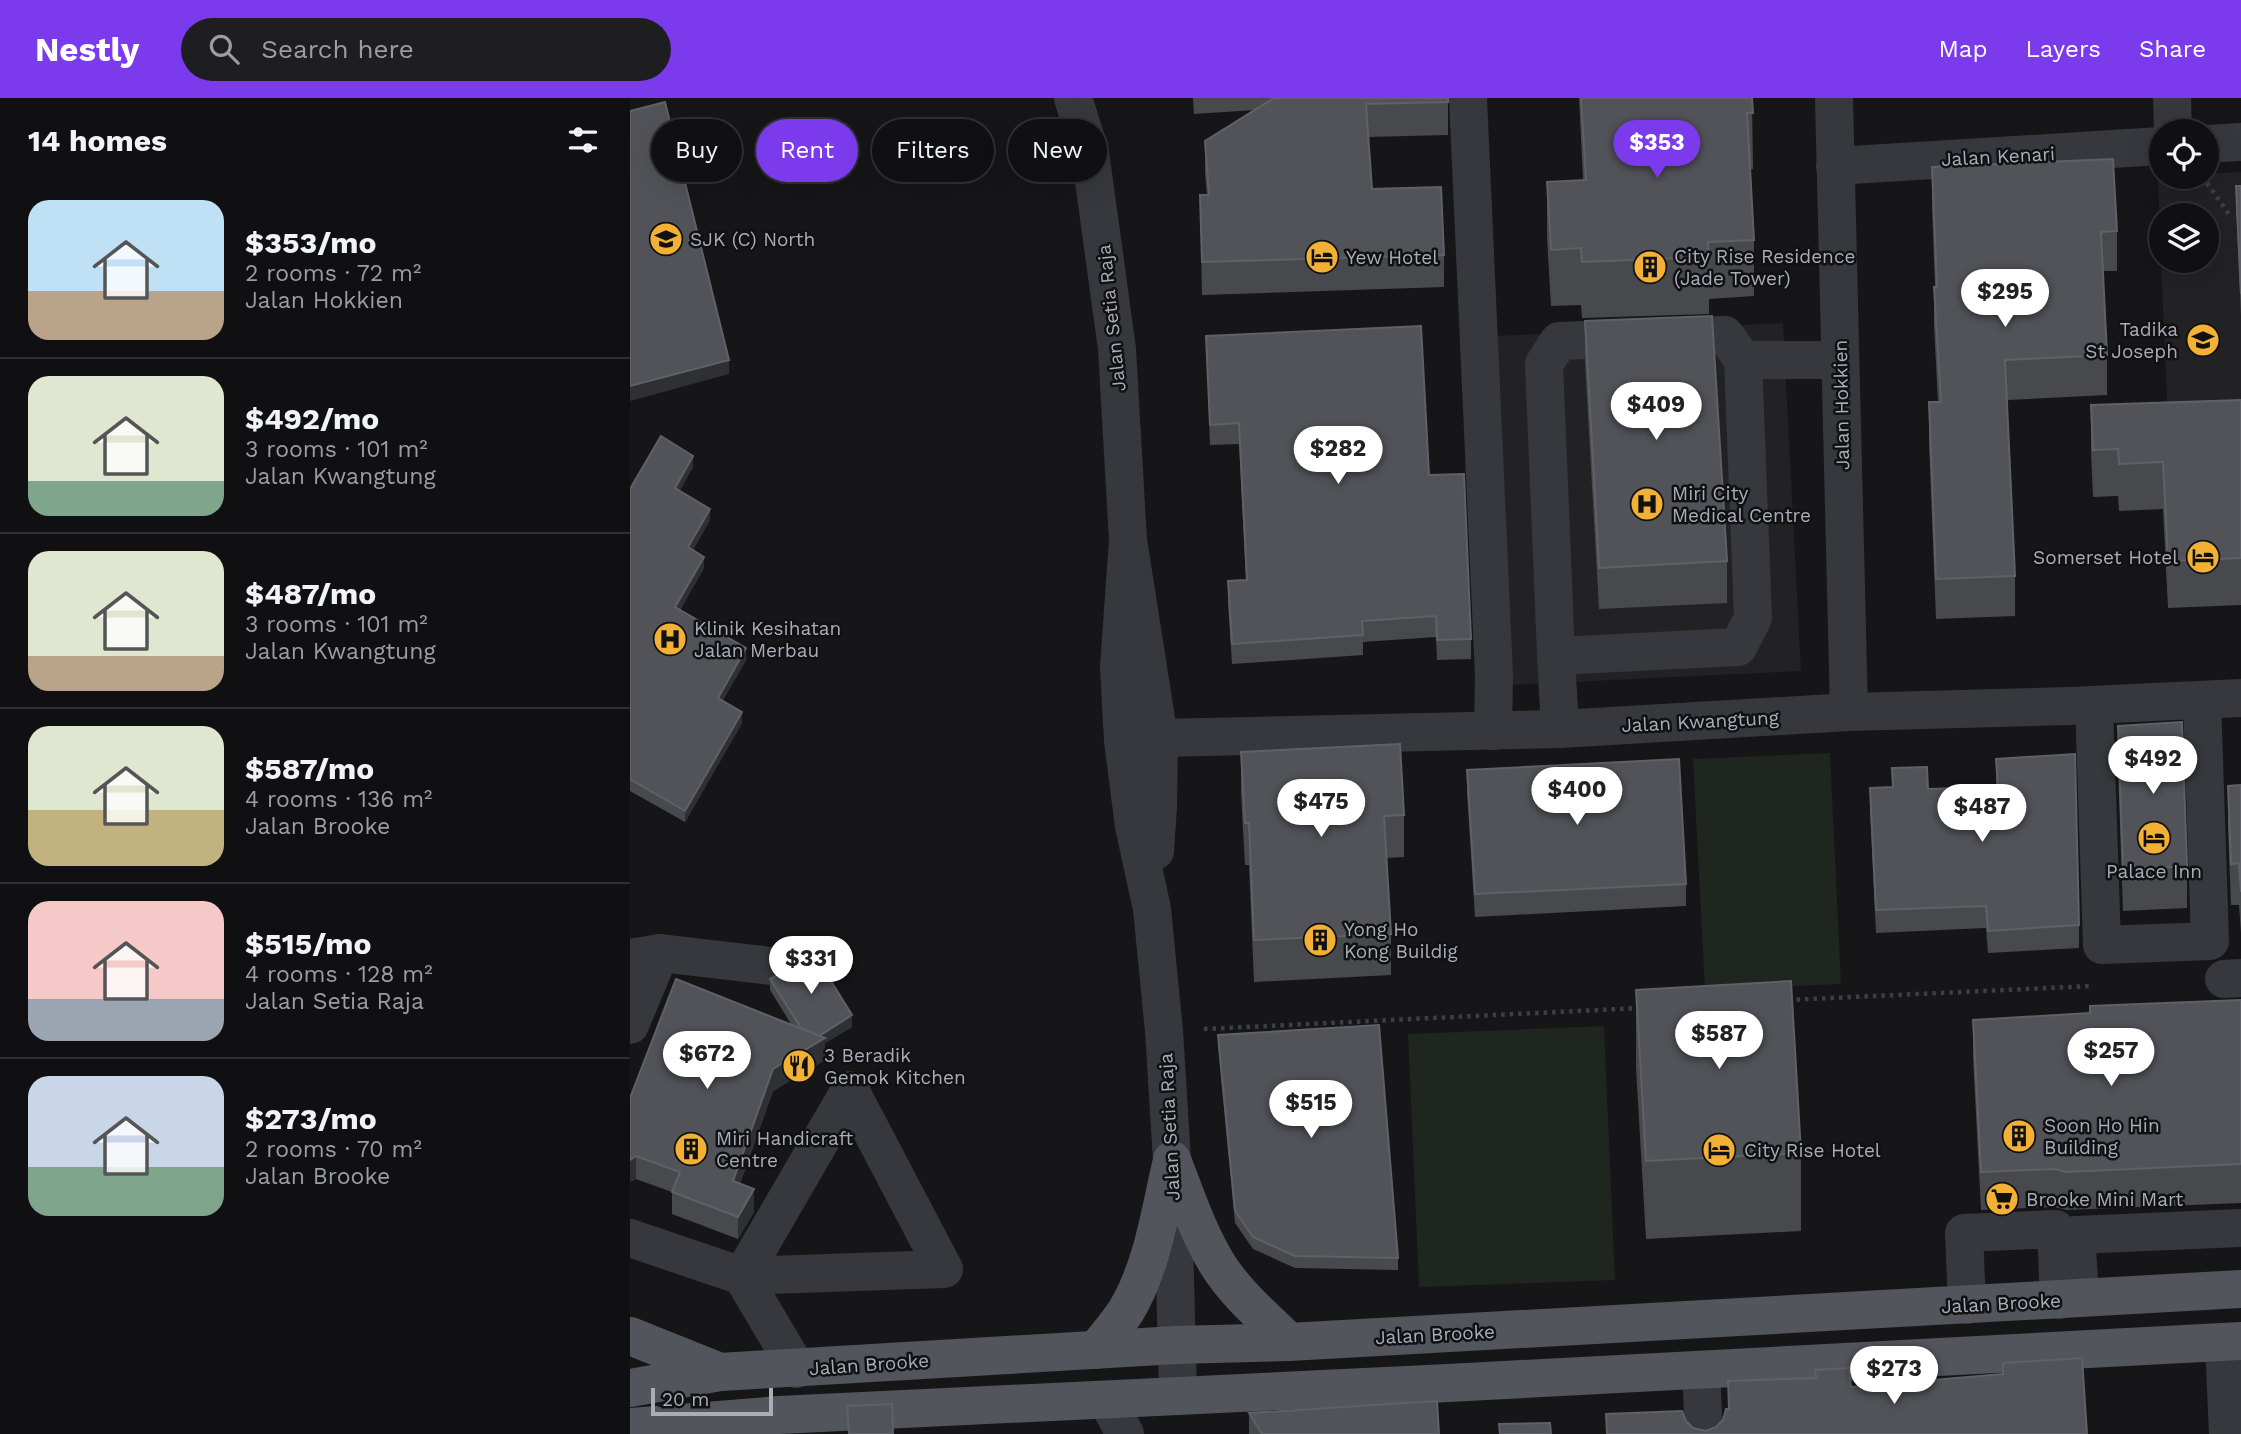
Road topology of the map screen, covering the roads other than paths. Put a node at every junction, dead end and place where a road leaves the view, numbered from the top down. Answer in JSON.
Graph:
{"nodes":[{"id":1,"x":1073,"y":98,"type":"edge"},
{"id":2,"x":1468,"y":98,"type":"edge"},
{"id":3,"x":1834,"y":98,"type":"edge"},
{"id":4,"x":2172,"y":98,"type":"edge"},
{"id":5,"x":2173,"y":119,"type":"edge"},
{"id":6,"x":2241,"y":142,"type":"edge"},
{"id":7,"x":2219,"y":143,"type":"edge"},
{"id":8,"x":2149,"y":147,"type":"edge"},
{"id":9,"x":1835,"y":166,"type":"junction"},
{"id":10,"x":1743,"y":360,"type":"junction"},
{"id":11,"x":1840,"y":360,"type":"junction"},
{"id":12,"x":1128,"y":541,"type":"junction"},
{"id":13,"x":1556,"y":656,"type":"junction"},
{"id":14,"x":1119,"y":667,"type":"junction"},
{"id":15,"x":2223,"y":699,"type":"edge"},
{"id":16,"x":2094,"y":705,"type":"junction"},
{"id":17,"x":1849,"y":712,"type":"junction"},
{"id":18,"x":1560,"y":729,"type":"junction"},
{"id":19,"x":1493,"y":731,"type":"junction"},
{"id":20,"x":1159,"y":738,"type":"junction"},
{"id":21,"x":2241,"y":793,"type":"edge"},
{"id":22,"x":1134,"y":827,"type":"junction"},
{"id":23,"x":1152,"y":909,"type":"junction"},
{"id":24,"x":645,"y":955,"type":"edge"},
{"id":25,"x":771,"y":966,"type":"dead end"},
{"id":26,"x":630,"y":1025,"type":"edge"},
{"id":27,"x":1171,"y":1160,"type":"junction"},
{"id":28,"x":2241,"y":1228,"type":"edge"},
{"id":29,"x":630,"y":1238,"type":"edge"},
{"id":30,"x":742,"y":1276,"type":"junction"},
{"id":31,"x":2241,"y":1289,"type":"edge"},
{"id":32,"x":2069,"y":1299,"type":"junction"},
{"id":33,"x":1968,"y":1305,"type":"junction"},
{"id":34,"x":630,"y":1336,"type":"edge"},
{"id":35,"x":1289,"y":1342,"type":"junction"},
{"id":36,"x":2233,"y":1342,"type":"edge"},
{"id":37,"x":1176,"y":1345,"type":"junction"},
{"id":38,"x":1096,"y":1350,"type":"junction"},
{"id":39,"x":797,"y":1369,"type":"junction"},
{"id":40,"x":1701,"y":1370,"type":"junction"},
{"id":41,"x":720,"y":1372,"type":"junction"},
{"id":42,"x":2233,"y":1382,"type":"edge"},
{"id":43,"x":630,"y":1388,"type":"edge"},
{"id":44,"x":1178,"y":1396,"type":"junction"},
{"id":45,"x":1107,"y":1400,"type":"junction"},
{"id":46,"x":775,"y":1424,"type":"edge"},
{"id":47,"x":630,"y":1427,"type":"edge"},
{"id":48,"x":1125,"y":1434,"type":"edge"},
{"id":49,"x":1704,"y":1434,"type":"edge"},
{"id":50,"x":2228,"y":1434,"type":"edge"}],
"edges":[{"from":1,"to":12,"type":"street","name":"Jalan Setia Raja"},
{"from":2,"to":19,"type":"street"},
{"from":3,"to":9,"type":"street","name":"Jalan Hokkien"},
{"from":4,"to":5,"type":"street"},
{"from":6,"to":7,"type":"street"},
{"from":8,"to":9,"type":"street","name":"Jalan Kenari"},
{"from":9,"to":11,"type":"street","name":"Jalan Hokkien"},
{"from":10,"to":11,"type":"street"},
{"from":10,"to":13,"type":"street"},
{"from":10,"to":13,"type":"street"},
{"from":11,"to":17,"type":"street","name":"Jalan Hokkien"},
{"from":12,"to":14,"type":"street","name":"Jalan Setia Raja"},
{"from":12,"to":20,"type":"street","name":"Jalan Setia Raja"},
{"from":13,"to":18,"type":"street"},
{"from":14,"to":20,"type":"street"},
{"from":14,"to":22,"type":"street","name":"Jalan Setia Raja"},
{"from":15,"to":16,"type":"street","name":"Jalan Kwangtung"},
{"from":15,"to":16,"type":"street"},
{"from":15,"to":21,"type":"street"},
{"from":16,"to":17,"type":"street","name":"Jalan Kwangtung"},
{"from":17,"to":18,"type":"street","name":"Jalan Kwangtung"},
{"from":18,"to":19,"type":"street","name":"Jalan Kwangtung"},
{"from":19,"to":20,"type":"street","name":"Jalan Kwangtung"},
{"from":20,"to":22,"type":"street"},
{"from":20,"to":23,"type":"street","name":"Jalan Setia Raja"},
{"from":22,"to":23,"type":"street","name":"Jalan Setia Raja"},
{"from":23,"to":27,"type":"street","name":"Jalan Setia Raja"},
{"from":24,"to":25,"type":"street"},
{"from":24,"to":26,"type":"street"},
{"from":27,"to":35,"type":"main road"},
{"from":27,"to":37,"type":"street","name":"Jalan Setia Raja"},
{"from":27,"to":38,"type":"main road"},
{"from":28,"to":32,"type":"street"},
{"from":29,"to":30,"type":"street"},
{"from":30,"to":30,"type":"street"},
{"from":30,"to":39,"type":"street"},
{"from":31,"to":32,"type":"main road","name":"Jalan Brooke"},
{"from":32,"to":33,"type":"main road","name":"Jalan Brooke"},
{"from":32,"to":33,"type":"street"},
{"from":33,"to":35,"type":"main road","name":"Jalan Brooke"},
{"from":34,"to":41,"type":"main road"},
{"from":35,"to":37,"type":"main road","name":"Jalan Brooke"},
{"from":36,"to":40,"type":"main road"},
{"from":36,"to":42,"type":"street"},
{"from":37,"to":38,"type":"main road","name":"Jalan Brooke"},
{"from":37,"to":44,"type":"street","name":"Jalan Setia Raja"},
{"from":38,"to":39,"type":"main road","name":"Jalan Brooke"},
{"from":39,"to":41,"type":"main road","name":"Jalan Brooke"},
{"from":40,"to":44,"type":"main road"},
{"from":40,"to":49,"type":"street"},
{"from":41,"to":43,"type":"main road","name":"Jalan Brooke"},
{"from":42,"to":50,"type":"street"},
{"from":44,"to":45,"type":"main road"},
{"from":45,"to":46,"type":"main road"},
{"from":45,"to":48,"type":"street"},
{"from":46,"to":47,"type":"main road"}]}
